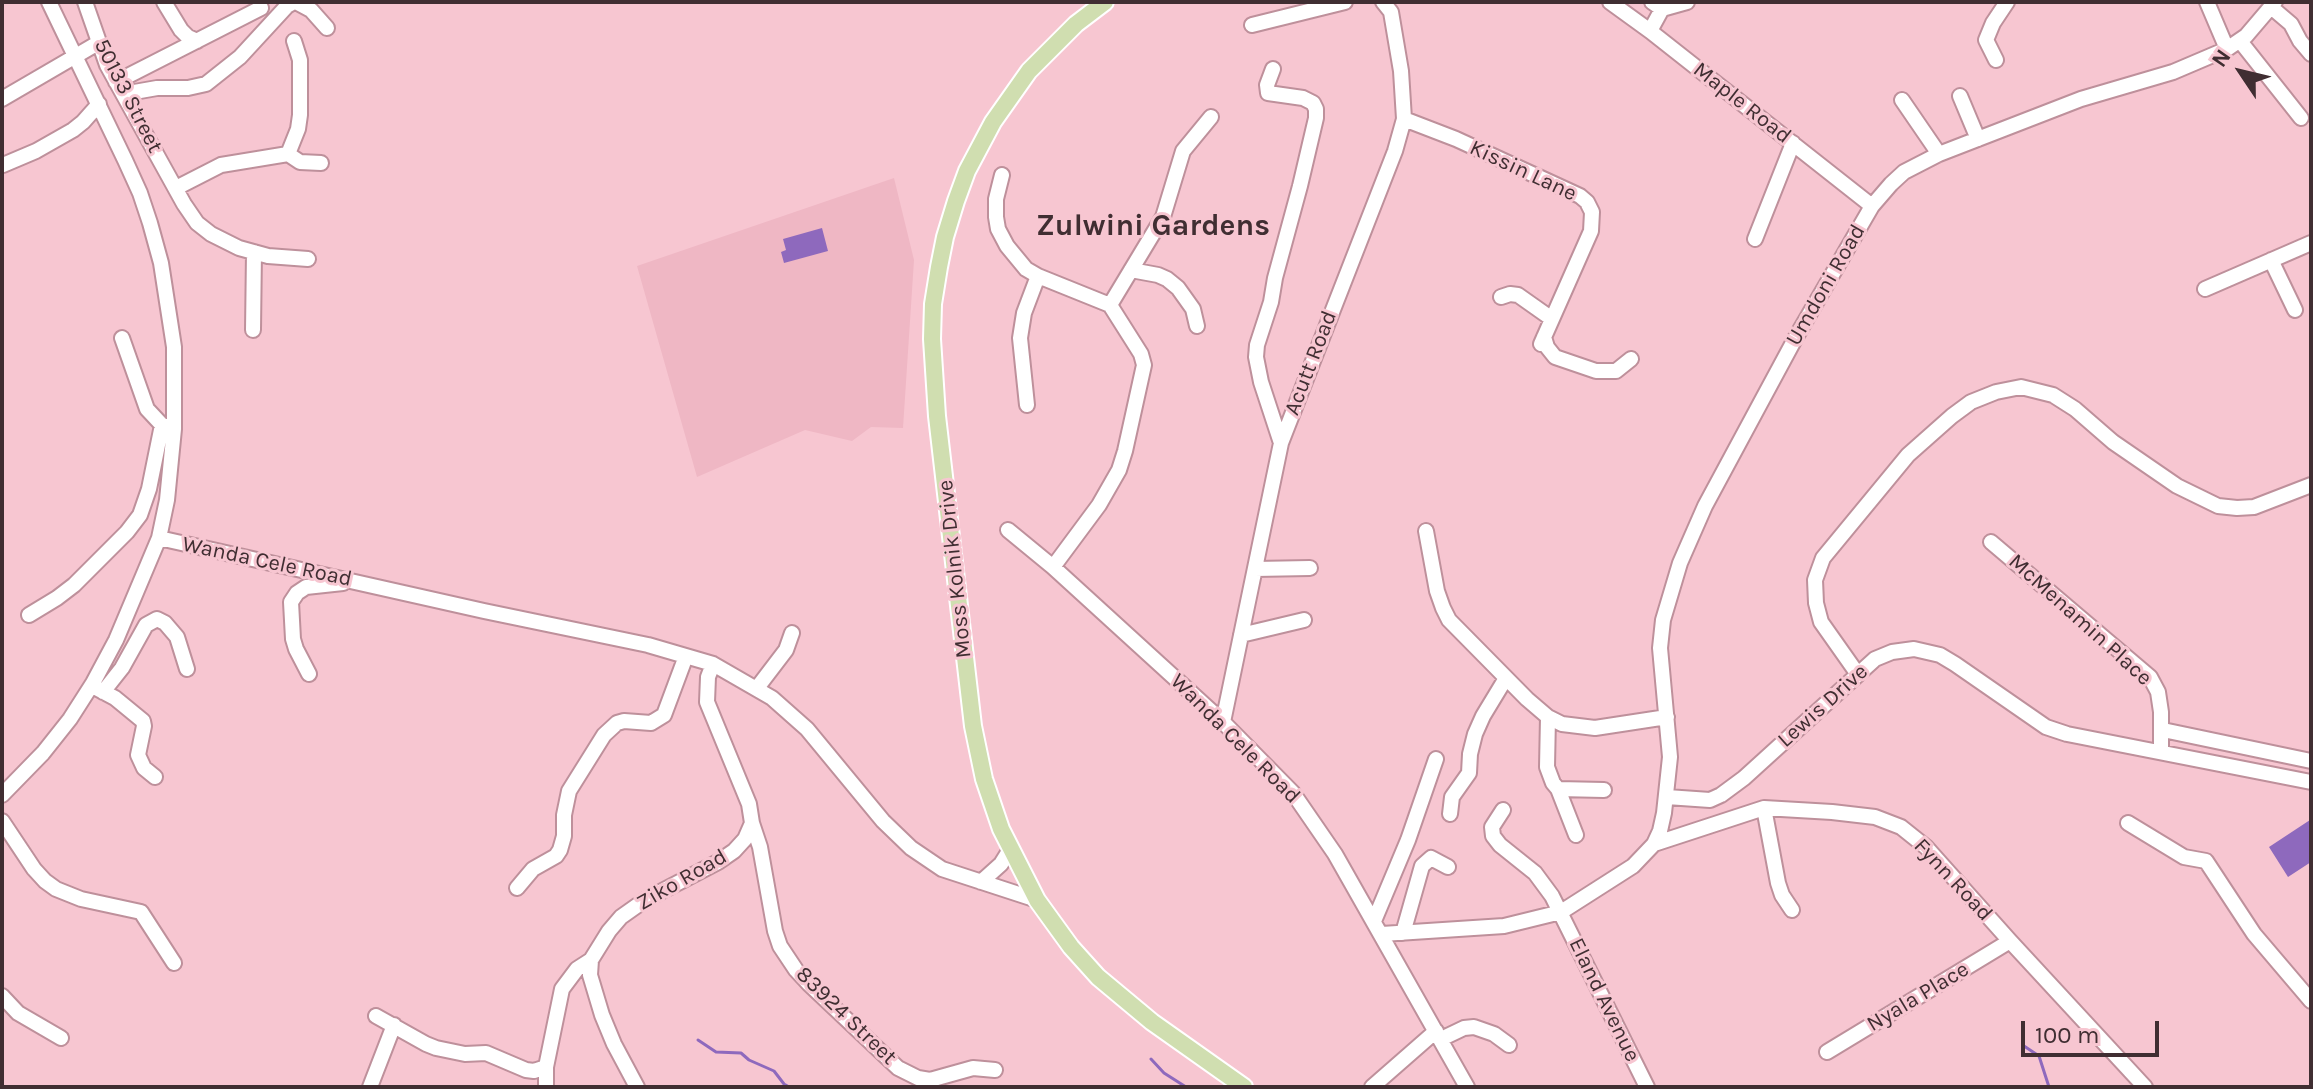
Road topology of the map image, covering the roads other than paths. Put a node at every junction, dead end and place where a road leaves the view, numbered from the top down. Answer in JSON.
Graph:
{"nodes":[{"id":1,"x":49,"y":2,"type":"edge"},
{"id":2,"x":85,"y":2,"type":"edge"},
{"id":3,"x":164,"y":2,"type":"edge"},
{"id":4,"x":295,"y":2,"type":"edge"},
{"id":5,"x":1105,"y":2,"type":"edge"},
{"id":6,"x":1345,"y":2,"type":"edge"},
{"id":7,"x":1610,"y":2,"type":"edge"},
{"id":8,"x":1687,"y":2,"type":"edge"},
{"id":9,"x":2007,"y":2,"type":"edge"},
{"id":10,"x":2207,"y":2,"type":"edge"},
{"id":11,"x":2273,"y":5,"type":"edge"},
{"id":12,"x":1657,"y":6,"type":"edge"},
{"id":13,"x":1387,"y":7,"type":"edge"},
{"id":14,"x":261,"y":8,"type":"dead end"},
{"id":15,"x":1252,"y":25,"type":"dead end"},
{"id":16,"x":327,"y":28,"type":"dead end"},
{"id":17,"x":1650,"y":31,"type":"junction"},
{"id":18,"x":197,"y":41,"type":"junction"},
{"id":19,"x":294,"y":41,"type":"dead end"},
{"id":20,"x":98,"y":43,"type":"junction"},
{"id":21,"x":2233,"y":45,"type":"junction"},
{"id":22,"x":2311,"y":54,"type":"edge"},
{"id":23,"x":76,"y":58,"type":"junction"},
{"id":24,"x":1996,"y":60,"type":"dead end"},
{"id":25,"x":1273,"y":69,"type":"dead end"},
{"id":26,"x":120,"y":88,"type":"junction"},
{"id":27,"x":1960,"y":96,"type":"dead end"},
{"id":28,"x":2,"y":99,"type":"edge"},
{"id":29,"x":1902,"y":100,"type":"dead end"},
{"id":30,"x":99,"y":104,"type":"junction"},
{"id":31,"x":1211,"y":117,"type":"dead end"},
{"id":32,"x":2301,"y":118,"type":"dead end"},
{"id":33,"x":1404,"y":119,"type":"junction"},
{"id":34,"x":1978,"y":139,"type":"junction"},
{"id":35,"x":1793,"y":143,"type":"junction"},
{"id":36,"x":288,"y":154,"type":"junction"},
{"id":37,"x":1939,"y":154,"type":"junction"},
{"id":38,"x":321,"y":163,"type":"dead end"},
{"id":39,"x":3,"y":165,"type":"edge"},
{"id":40,"x":1002,"y":175,"type":"dead end"},
{"id":41,"x":176,"y":188,"type":"junction"},
{"id":42,"x":1872,"y":206,"type":"junction"},
{"id":43,"x":1755,"y":239,"type":"dead end"},
{"id":44,"x":2311,"y":243,"type":"edge"},
{"id":45,"x":254,"y":252,"type":"junction"},
{"id":46,"x":308,"y":259,"type":"dead end"},
{"id":47,"x":2271,"y":260,"type":"junction"},
{"id":48,"x":1131,"y":270,"type":"junction"},
{"id":49,"x":1038,"y":276,"type":"junction"},
{"id":50,"x":2205,"y":289,"type":"dead end"},
{"id":51,"x":1501,"y":297,"type":"dead end"},
{"id":52,"x":1110,"y":305,"type":"junction"},
{"id":53,"x":2295,"y":310,"type":"dead end"},
{"id":54,"x":1552,"y":319,"type":"junction"},
{"id":55,"x":1197,"y":326,"type":"dead end"},
{"id":56,"x":253,"y":330,"type":"dead end"},
{"id":57,"x":122,"y":338,"type":"dead end"},
{"id":58,"x":1631,"y":359,"type":"dead end"},
{"id":59,"x":1027,"y":405,"type":"dead end"},
{"id":60,"x":168,"y":427,"type":"junction"},
{"id":61,"x":1281,"y":443,"type":"junction"},
{"id":62,"x":2311,"y":485,"type":"edge"},
{"id":63,"x":1008,"y":530,"type":"dead end"},
{"id":64,"x":1426,"y":531,"type":"dead end"},
{"id":65,"x":159,"y":538,"type":"junction"},
{"id":66,"x":1991,"y":542,"type":"dead end"},
{"id":67,"x":1053,"y":567,"type":"junction"},
{"id":68,"x":1310,"y":568,"type":"dead end"},
{"id":69,"x":1255,"y":569,"type":"junction"},
{"id":70,"x":351,"y":581,"type":"junction"},
{"id":71,"x":29,"y":615,"type":"dead end"},
{"id":72,"x":1304,"y":620,"type":"dead end"},
{"id":73,"x":792,"y":633,"type":"dead end"},
{"id":74,"x":1241,"y":635,"type":"junction"},
{"id":75,"x":686,"y":656,"type":"junction"},
{"id":76,"x":713,"y":664,"type":"junction"},
{"id":77,"x":187,"y":669,"type":"dead end"},
{"id":78,"x":1857,"y":673,"type":"junction"},
{"id":79,"x":309,"y":674,"type":"dead end"},
{"id":80,"x":1506,"y":678,"type":"junction"},
{"id":81,"x":757,"y":688,"type":"junction"},
{"id":82,"x":97,"y":689,"type":"junction"},
{"id":83,"x":1548,"y":717,"type":"junction"},
{"id":84,"x":1667,"y":717,"type":"junction"},
{"id":85,"x":1223,"y":722,"type":"junction"},
{"id":86,"x":2163,"y":730,"type":"junction"},
{"id":87,"x":2161,"y":751,"type":"junction"},
{"id":88,"x":1436,"y":759,"type":"dead end"},
{"id":89,"x":2311,"y":761,"type":"edge"},
{"id":90,"x":155,"y":777,"type":"dead end"},
{"id":91,"x":2311,"y":782,"type":"edge"},
{"id":92,"x":1558,"y":789,"type":"junction"},
{"id":93,"x":1604,"y":790,"type":"dead end"},
{"id":94,"x":2,"y":795,"type":"edge"},
{"id":95,"x":1667,"y":797,"type":"junction"},
{"id":96,"x":1764,"y":808,"type":"junction"},
{"id":97,"x":1503,"y":810,"type":"dead end"},
{"id":98,"x":1450,"y":814,"type":"dead end"},
{"id":99,"x":2,"y":821,"type":"edge"},
{"id":100,"x":752,"y":823,"type":"junction"},
{"id":101,"x":2128,"y":823,"type":"dead end"},
{"id":102,"x":1576,"y":835,"type":"dead end"},
{"id":103,"x":1654,"y":844,"type":"junction"},
{"id":104,"x":1011,"y":848,"type":"junction"},
{"id":105,"x":1448,"y":867,"type":"dead end"},
{"id":106,"x":981,"y":882,"type":"junction"},
{"id":107,"x":517,"y":888,"type":"dead end"},
{"id":108,"x":1037,"y":900,"type":"junction"},
{"id":109,"x":1792,"y":910,"type":"dead end"},
{"id":110,"x":1561,"y":912,"type":"junction"},
{"id":111,"x":1378,"y":927,"type":"junction"},
{"id":112,"x":1403,"y":933,"type":"junction"},
{"id":113,"x":2010,"y":941,"type":"junction"},
{"id":114,"x":591,"y":960,"type":"junction"},
{"id":115,"x":174,"y":963,"type":"dead end"},
{"id":116,"x":2,"y":996,"type":"edge"},
{"id":117,"x":2309,"y":997,"type":"edge"},
{"id":118,"x":376,"y":1016,"type":"dead end"},
{"id":119,"x":394,"y":1025,"type":"junction"},
{"id":120,"x":1439,"y":1035,"type":"junction"},
{"id":121,"x":61,"y":1038,"type":"dead end"},
{"id":122,"x":1509,"y":1045,"type":"dead end"},
{"id":123,"x":1827,"y":1052,"type":"dead end"},
{"id":124,"x":546,"y":1067,"type":"junction"},
{"id":125,"x":995,"y":1070,"type":"dead end"},
{"id":126,"x":370,"y":1087,"type":"edge"},
{"id":127,"x":546,"y":1087,"type":"edge"},
{"id":128,"x":637,"y":1087,"type":"edge"},
{"id":129,"x":1244,"y":1087,"type":"edge"},
{"id":130,"x":1372,"y":1087,"type":"edge"},
{"id":131,"x":1467,"y":1087,"type":"edge"},
{"id":132,"x":1647,"y":1087,"type":"edge"},
{"id":133,"x":2145,"y":1087,"type":"edge"}],
"edges":[{"from":1,"to":23,"type":"street","name":"Wanda Cele Road"},
{"from":2,"to":20,"type":"street","name":"50133 Street"},
{"from":3,"to":18,"type":"street"},
{"from":4,"to":16,"type":"street"},
{"from":4,"to":26,"type":"street"},
{"from":5,"to":104,"type":"main road","name":"Moss Kolnik Drive"},
{"from":6,"to":15,"type":"street"},
{"from":7,"to":17,"type":"street","name":"Maple Road"},
{"from":8,"to":12,"type":"street"},
{"from":9,"to":24,"type":"street"},
{"from":10,"to":21,"type":"street"},
{"from":11,"to":21,"type":"street","name":"Umdoni Road"},
{"from":11,"to":22,"type":"street"},
{"from":12,"to":17,"type":"street"},
{"from":13,"to":33,"type":"street","name":"Acutt Road"},
{"from":14,"to":18,"type":"street"},
{"from":17,"to":35,"type":"street","name":"Maple Road"},
{"from":18,"to":26,"type":"street"},
{"from":19,"to":36,"type":"street"},
{"from":20,"to":23,"type":"street"},
{"from":20,"to":26,"type":"street","name":"50133 Street"},
{"from":21,"to":32,"type":"street"},
{"from":21,"to":34,"type":"street","name":"Umdoni Road"},
{"from":23,"to":28,"type":"street"},
{"from":23,"to":30,"type":"street","name":"Wanda Cele Road"},
{"from":25,"to":61,"type":"street"},
{"from":26,"to":41,"type":"street","name":"50133 Street"},
{"from":27,"to":34,"type":"street"},
{"from":29,"to":37,"type":"street"},
{"from":30,"to":39,"type":"street"},
{"from":30,"to":60,"type":"street","name":"Wanda Cele Road"},
{"from":31,"to":48,"type":"street"},
{"from":33,"to":54,"type":"street","name":"Kissin Lane"},
{"from":33,"to":61,"type":"street","name":"Acutt Road"},
{"from":34,"to":37,"type":"street","name":"Umdoni Road"},
{"from":35,"to":42,"type":"street","name":"Maple Road"},
{"from":35,"to":43,"type":"street"},
{"from":36,"to":38,"type":"street"},
{"from":36,"to":41,"type":"street"},
{"from":37,"to":42,"type":"street","name":"Umdoni Road"},
{"from":40,"to":49,"type":"street"},
{"from":41,"to":45,"type":"street","name":"50133 Street"},
{"from":42,"to":84,"type":"street","name":"Umdoni Road"},
{"from":44,"to":47,"type":"street"},
{"from":45,"to":46,"type":"street","name":"50133 Street"},
{"from":45,"to":56,"type":"street"},
{"from":47,"to":50,"type":"street"},
{"from":47,"to":53,"type":"street"},
{"from":48,"to":52,"type":"street"},
{"from":48,"to":55,"type":"street"},
{"from":49,"to":52,"type":"street"},
{"from":49,"to":59,"type":"street"},
{"from":51,"to":54,"type":"street"},
{"from":52,"to":67,"type":"street"},
{"from":54,"to":58,"type":"street","name":"Kissin Lane"},
{"from":57,"to":60,"type":"street"},
{"from":60,"to":65,"type":"street","name":"Wanda Cele Road"},
{"from":60,"to":71,"type":"street"},
{"from":61,"to":69,"type":"street","name":"Acutt Road"},
{"from":62,"to":78,"type":"street"},
{"from":63,"to":67,"type":"street","name":"Wanda Cele Road"},
{"from":64,"to":80,"type":"street"},
{"from":65,"to":70,"type":"street","name":"Wanda Cele Road"},
{"from":65,"to":82,"type":"street"},
{"from":66,"to":86,"type":"street","name":"McMenamin Place"},
{"from":67,"to":85,"type":"street","name":"Wanda Cele Road"},
{"from":68,"to":69,"type":"street"},
{"from":69,"to":74,"type":"street","name":"Acutt Road"},
{"from":70,"to":75,"type":"street","name":"Wanda Cele Road"},
{"from":70,"to":79,"type":"street"},
{"from":72,"to":74,"type":"street"},
{"from":73,"to":81,"type":"street"},
{"from":74,"to":85,"type":"street","name":"Acutt Road"},
{"from":75,"to":76,"type":"street","name":"Wanda Cele Road"},
{"from":75,"to":107,"type":"street"},
{"from":76,"to":81,"type":"street","name":"Wanda Cele Road"},
{"from":76,"to":100,"type":"street"},
{"from":77,"to":82,"type":"street"},
{"from":78,"to":87,"type":"street","name":"Lewis Drive"},
{"from":78,"to":95,"type":"street","name":"Lewis Drive"},
{"from":80,"to":83,"type":"street"},
{"from":80,"to":98,"type":"street"},
{"from":81,"to":106,"type":"street","name":"Wanda Cele Road"},
{"from":82,"to":90,"type":"street"},
{"from":82,"to":94,"type":"street"},
{"from":83,"to":84,"type":"street"},
{"from":83,"to":92,"type":"street"},
{"from":84,"to":95,"type":"street","name":"Umdoni Road"},
{"from":85,"to":111,"type":"street","name":"Wanda Cele Road"},
{"from":86,"to":87,"type":"street","name":"McMenamin Place"},
{"from":86,"to":89,"type":"street"},
{"from":87,"to":91,"type":"street","name":"Lewis Drive"},
{"from":88,"to":111,"type":"street"},
{"from":92,"to":93,"type":"street"},
{"from":92,"to":102,"type":"street"},
{"from":95,"to":103,"type":"street"},
{"from":96,"to":103,"type":"street","name":"Fynn Road"},
{"from":96,"to":109,"type":"street"},
{"from":96,"to":113,"type":"street","name":"Fynn Road"},
{"from":97,"to":110,"type":"street","name":"Eland Avenue"},
{"from":99,"to":115,"type":"street"},
{"from":100,"to":114,"type":"street","name":"Ziko Road"},
{"from":100,"to":125,"type":"street","name":"83924 Street"},
{"from":101,"to":117,"type":"street"},
{"from":103,"to":110,"type":"street"},
{"from":104,"to":106,"type":"street"},
{"from":104,"to":108,"type":"main road","name":"Moss Kolnik Drive"},
{"from":105,"to":112,"type":"street"},
{"from":106,"to":108,"type":"street","name":"Wanda Cele Road"},
{"from":108,"to":129,"type":"main road","name":"Moss Kolnik Drive"},
{"from":110,"to":112,"type":"street"},
{"from":110,"to":132,"type":"street","name":"Eland Avenue"},
{"from":111,"to":112,"type":"street"},
{"from":111,"to":120,"type":"street","name":"Wanda Cele Road"},
{"from":113,"to":123,"type":"street","name":"Nyala Place"},
{"from":113,"to":133,"type":"street","name":"Fynn Road"},
{"from":114,"to":124,"type":"street","name":"Ziko Road"},
{"from":114,"to":128,"type":"street"},
{"from":116,"to":121,"type":"street"},
{"from":118,"to":119,"type":"street"},
{"from":119,"to":124,"type":"street"},
{"from":119,"to":126,"type":"street"},
{"from":120,"to":122,"type":"street"},
{"from":120,"to":130,"type":"street"},
{"from":120,"to":131,"type":"street","name":"Wanda Cele Road"},
{"from":124,"to":127,"type":"street","name":"Ziko Road"}]}
